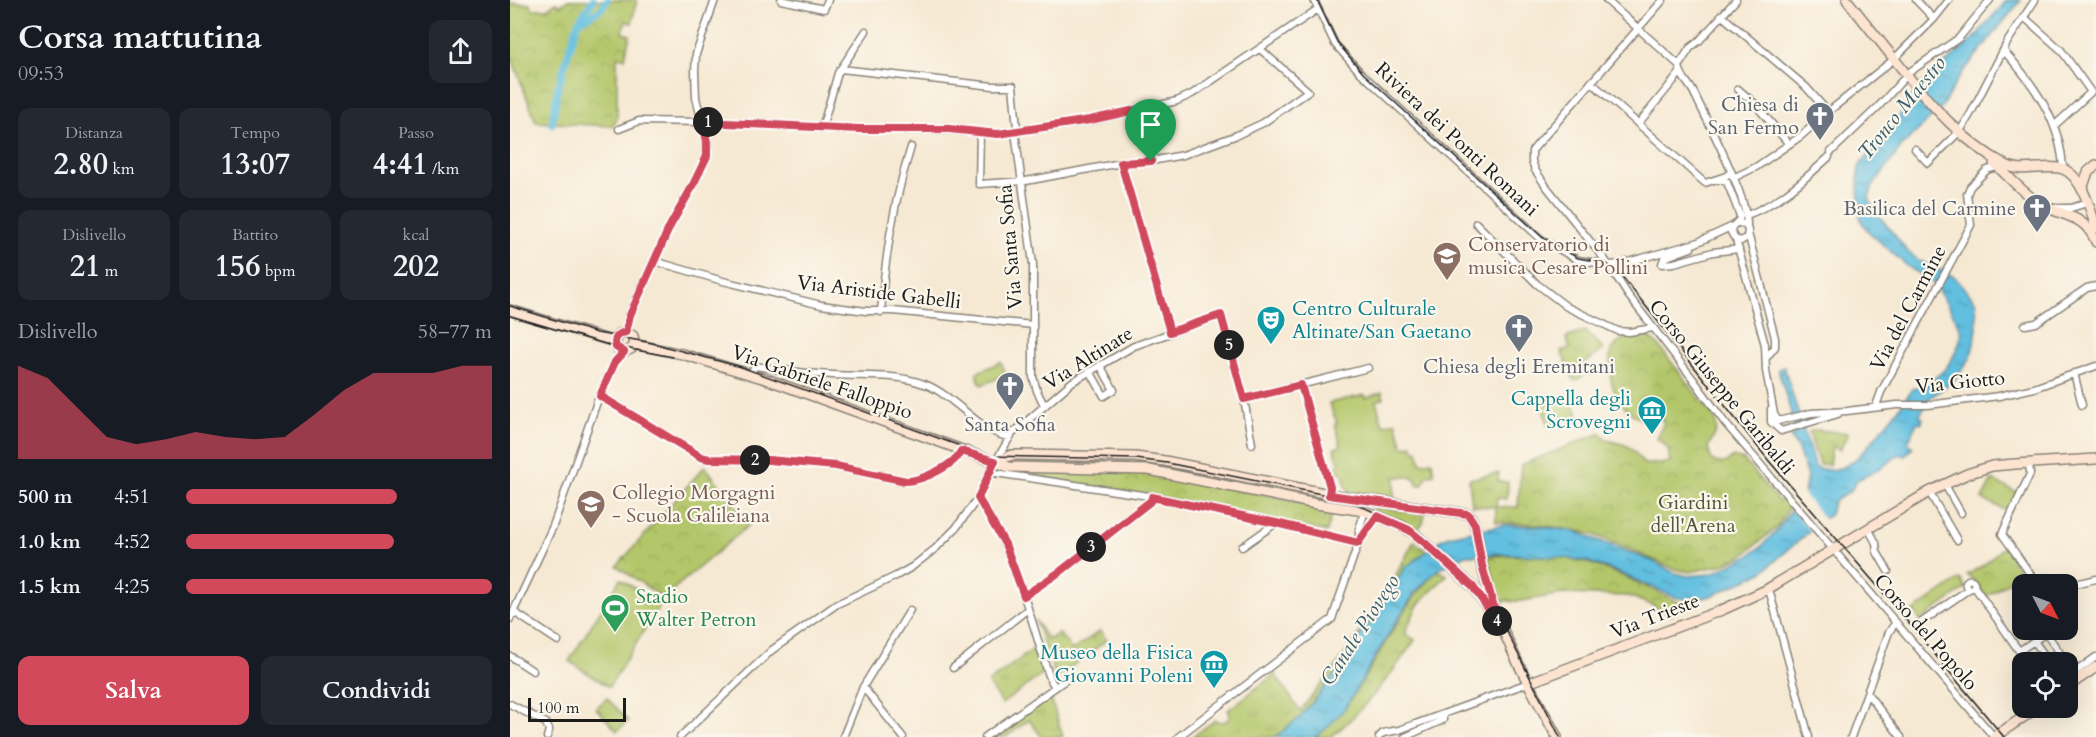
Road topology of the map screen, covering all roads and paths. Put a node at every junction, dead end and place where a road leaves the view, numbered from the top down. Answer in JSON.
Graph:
{"nodes":[{"id":1,"x":715,"y":0,"type":"edge"},
{"id":2,"x":781,"y":0,"type":"edge"},
{"id":3,"x":828,"y":0,"type":"edge"},
{"id":4,"x":1314,"y":0,"type":"edge"},
{"id":5,"x":1606,"y":0,"type":"edge"},
{"id":6,"x":1663,"y":0,"type":"edge"},
{"id":7,"x":1736,"y":0,"type":"edge"},
{"id":8,"x":1847,"y":0,"type":"edge"},
{"id":9,"x":1916,"y":0,"type":"edge"},
{"id":10,"x":1949,"y":0,"type":"edge"},
{"id":11,"x":1990,"y":0,"type":"edge"},
{"id":12,"x":2035,"y":0,"type":"edge"},
{"id":13,"x":1318,"y":9,"type":"junction"},
{"id":14,"x":1721,"y":15,"type":"junction"},
{"id":15,"x":2024,"y":17,"type":"junction"},
{"id":16,"x":1934,"y":19,"type":"junction"},
{"id":17,"x":1638,"y":28,"type":"junction"},
{"id":18,"x":867,"y":31,"type":"dead end"},
{"id":19,"x":1260,"y":49,"type":"junction"},
{"id":20,"x":2004,"y":51,"type":"junction"},
{"id":21,"x":1893,"y":60,"type":"junction"},
{"id":22,"x":1679,"y":65,"type":"junction"},
{"id":23,"x":841,"y":69,"type":"junction"},
{"id":24,"x":1680,"y":73,"type":"junction"},
{"id":25,"x":1908,"y":74,"type":"junction"},
{"id":26,"x":1591,"y":82,"type":"junction"},
{"id":27,"x":1738,"y":89,"type":"dead end"},
{"id":28,"x":1140,"y":109,"type":"junction"},
{"id":29,"x":1828,"y":112,"type":"junction"},
{"id":30,"x":703,"y":122,"type":"junction"},
{"id":31,"x":1638,"y":124,"type":"junction"},
{"id":32,"x":2054,"y":126,"type":"junction"},
{"id":33,"x":822,"y":128,"type":"junction"},
{"id":34,"x":620,"y":129,"type":"dead end"},
{"id":35,"x":1960,"y":130,"type":"junction"},
{"id":36,"x":980,"y":132,"type":"junction"},
{"id":37,"x":1015,"y":132,"type":"junction"},
{"id":38,"x":1789,"y":144,"type":"junction"},
{"id":39,"x":911,"y":147,"type":"dead end"},
{"id":40,"x":1915,"y":149,"type":"dead end"},
{"id":41,"x":1151,"y":161,"type":"junction"},
{"id":42,"x":1121,"y":163,"type":"junction"},
{"id":43,"x":2096,"y":165,"type":"edge"},
{"id":44,"x":2002,"y":166,"type":"junction"},
{"id":45,"x":2022,"y":169,"type":"junction"},
{"id":46,"x":2063,"y":169,"type":"junction"},
{"id":47,"x":1732,"y":175,"type":"junction"},
{"id":48,"x":1715,"y":180,"type":"junction"},
{"id":49,"x":2013,"y":181,"type":"junction"},
{"id":50,"x":1022,"y":182,"type":"junction"},
{"id":51,"x":2082,"y":189,"type":"junction"},
{"id":52,"x":2087,"y":203,"type":"junction"},
{"id":53,"x":2052,"y":208,"type":"junction"},
{"id":54,"x":1747,"y":215,"type":"junction"},
{"id":55,"x":1476,"y":222,"type":"dead end"},
{"id":56,"x":1736,"y":225,"type":"junction"},
{"id":57,"x":1748,"y":230,"type":"junction"},
{"id":58,"x":2094,"y":230,"type":"edge"},
{"id":59,"x":1734,"y":238,"type":"junction"},
{"id":60,"x":2096,"y":242,"type":"edge"},
{"id":61,"x":1696,"y":243,"type":"junction"},
{"id":62,"x":1739,"y":249,"type":"junction"},
{"id":63,"x":654,"y":261,"type":"junction"},
{"id":64,"x":1609,"y":265,"type":"junction"},
{"id":65,"x":2096,"y":286,"type":"edge"},
{"id":66,"x":510,"y":310,"type":"edge"},
{"id":67,"x":881,"y":312,"type":"junction"},
{"id":68,"x":1033,"y":325,"type":"junction"},
{"id":69,"x":2025,"y":326,"type":"dead end"},
{"id":70,"x":1653,"y":328,"type":"junction"},
{"id":71,"x":626,"y":332,"type":"junction"},
{"id":72,"x":1170,"y":332,"type":"junction"},
{"id":73,"x":615,"y":342,"type":"junction"},
{"id":74,"x":634,"y":344,"type":"junction"},
{"id":75,"x":624,"y":352,"type":"junction"},
{"id":76,"x":1766,"y":357,"type":"junction"},
{"id":77,"x":1100,"y":365,"type":"junction"},
{"id":78,"x":2096,"y":366,"type":"edge"},
{"id":79,"x":1368,"y":368,"type":"dead end"},
{"id":80,"x":1090,"y":371,"type":"junction"},
{"id":81,"x":2074,"y":373,"type":"junction"},
{"id":82,"x":750,"y":374,"type":"junction"},
{"id":83,"x":1301,"y":385,"type":"junction"},
{"id":84,"x":600,"y":396,"type":"junction"},
{"id":85,"x":1244,"y":399,"type":"junction"},
{"id":86,"x":1772,"y":404,"type":"junction"},
{"id":87,"x":1044,"y":405,"type":"junction"},
{"id":88,"x":2082,"y":405,"type":"dead end"},
{"id":89,"x":1876,"y":406,"type":"junction"},
{"id":90,"x":1847,"y":411,"type":"junction"},
{"id":91,"x":1010,"y":437,"type":"junction"},
{"id":92,"x":1252,"y":444,"type":"dead end"},
{"id":93,"x":961,"y":451,"type":"junction"},
{"id":94,"x":2096,"y":459,"type":"edge"},
{"id":95,"x":995,"y":461,"type":"junction"},
{"id":96,"x":2029,"y":463,"type":"junction"},
{"id":97,"x":989,"y":472,"type":"junction"},
{"id":98,"x":1944,"y":483,"type":"junction"},
{"id":99,"x":1929,"y":492,"type":"junction"},
{"id":100,"x":1329,"y":495,"type":"junction"},
{"id":101,"x":1152,"y":497,"type":"junction"},
{"id":102,"x":978,"y":498,"type":"junction"},
{"id":103,"x":1372,"y":501,"type":"junction"},
{"id":104,"x":1365,"y":511,"type":"junction"},
{"id":105,"x":1961,"y":513,"type":"dead end"},
{"id":106,"x":1377,"y":516,"type":"junction"},
{"id":107,"x":1276,"y":523,"type":"junction"},
{"id":108,"x":1868,"y":528,"type":"junction"},
{"id":109,"x":1957,"y":540,"type":"dead end"},
{"id":110,"x":1359,"y":542,"type":"junction"},
{"id":111,"x":1242,"y":547,"type":"dead end"},
{"id":112,"x":1833,"y":549,"type":"junction"},
{"id":113,"x":1482,"y":565,"type":"junction"},
{"id":114,"x":1888,"y":571,"type":"dead end"},
{"id":115,"x":1458,"y":573,"type":"junction"},
{"id":116,"x":2030,"y":574,"type":"edge"},
{"id":117,"x":2096,"y":579,"type":"edge"},
{"id":118,"x":2078,"y":583,"type":"edge"},
{"id":119,"x":1766,"y":590,"type":"junction"},
{"id":120,"x":1024,"y":596,"type":"junction"},
{"id":121,"x":1028,"y":609,"type":"junction"},
{"id":122,"x":910,"y":610,"type":"dead end"},
{"id":123,"x":514,"y":612,"type":"junction"},
{"id":124,"x":510,"y":619,"type":"edge"},
{"id":125,"x":1896,"y":622,"type":"junction"},
{"id":126,"x":1499,"y":624,"type":"junction"},
{"id":127,"x":1919,"y":624,"type":"dead end"},
{"id":128,"x":558,"y":641,"type":"dead end"},
{"id":129,"x":2034,"y":641,"type":"joint"},
{"id":130,"x":2042,"y":652,"type":"edge"},
{"id":131,"x":510,"y":656,"type":"edge"},
{"id":132,"x":2096,"y":657,"type":"edge"},
{"id":133,"x":2096,"y":667,"type":"edge"},
{"id":134,"x":953,"y":668,"type":"dead end"},
{"id":135,"x":533,"y":670,"type":"dead end"},
{"id":136,"x":2078,"y":674,"type":"edge"},
{"id":137,"x":2078,"y":675,"type":"edge"},
{"id":138,"x":1071,"y":676,"type":"dead end"},
{"id":139,"x":1528,"y":683,"type":"junction"},
{"id":140,"x":863,"y":687,"type":"junction"},
{"id":141,"x":1054,"y":687,"type":"junction"},
{"id":142,"x":1867,"y":693,"type":"junction"},
{"id":143,"x":510,"y":704,"type":"edge"},
{"id":144,"x":1443,"y":714,"type":"junction"},
{"id":145,"x":2022,"y":718,"type":"edge"},
{"id":146,"x":1392,"y":735,"type":"edge"},
{"id":147,"x":547,"y":737,"type":"edge"},
{"id":148,"x":680,"y":737,"type":"edge"},
{"id":149,"x":843,"y":737,"type":"edge"},
{"id":150,"x":903,"y":737,"type":"edge"},
{"id":151,"x":985,"y":737,"type":"edge"},
{"id":152,"x":1178,"y":737,"type":"edge"},
{"id":153,"x":1379,"y":737,"type":"edge"},
{"id":154,"x":1405,"y":737,"type":"edge"},
{"id":155,"x":1557,"y":737,"type":"edge"},
{"id":156,"x":1809,"y":737,"type":"edge"},
{"id":157,"x":1851,"y":737,"type":"edge"},
{"id":158,"x":1901,"y":737,"type":"edge"},
{"id":159,"x":1994,"y":737,"type":"edge"}],
"edges":[{"from":1,"to":30,"type":"street"},
{"from":2,"to":3,"type":"street"},
{"from":4,"to":13,"type":"street","name":"Riviera dei Ponti Romani"},
{"from":5,"to":17,"type":"street"},
{"from":6,"to":17,"type":"street"},
{"from":7,"to":14,"type":"street"},
{"from":8,"to":21,"type":"street"},
{"from":9,"to":16,"type":"street"},
{"from":10,"to":16,"type":"street"},
{"from":11,"to":25,"type":"street"},
{"from":12,"to":15,"type":"street"},
{"from":13,"to":19,"type":"street"},
{"from":13,"to":64,"type":"street","name":"Riviera dei Ponti Romani"},
{"from":14,"to":22,"type":"street"},
{"from":14,"to":29,"type":"street"},
{"from":15,"to":20,"type":"street"},
{"from":15,"to":32,"type":"street"},
{"from":16,"to":21,"type":"street"},
{"from":17,"to":22,"type":"street"},
{"from":17,"to":26,"type":"street"},
{"from":18,"to":23,"type":"street"},
{"from":19,"to":28,"type":"street"},
{"from":19,"to":41,"type":"street"},
{"from":20,"to":32,"type":"street"},
{"from":20,"to":35,"type":"street"},
{"from":21,"to":25,"type":"street"},
{"from":21,"to":29,"type":"street"},
{"from":22,"to":24,"type":"street"},
{"from":23,"to":33,"type":"street"},
{"from":23,"to":37,"type":"street","name":"Via Santa Sofia"},
{"from":24,"to":31,"type":"street"},
{"from":24,"to":47,"type":"street"},
{"from":25,"to":35,"type":"street"},
{"from":25,"to":54,"type":"street"},
{"from":26,"to":31,"type":"street"},
{"from":26,"to":64,"type":"street","name":"Corso Giuseppe Garibaldi"},
{"from":27,"to":38,"type":"street"},
{"from":28,"to":37,"type":"street"},
{"from":28,"to":41,"type":"street"},
{"from":29,"to":38,"type":"street"},
{"from":30,"to":33,"type":"street"},
{"from":30,"to":34,"type":"street"},
{"from":30,"to":63,"type":"street"},
{"from":31,"to":48,"type":"street"},
{"from":32,"to":46,"type":"street"},
{"from":33,"to":36,"type":"street"},
{"from":35,"to":40,"type":"street"},
{"from":35,"to":44,"type":"street"},
{"from":36,"to":37,"type":"street"},
{"from":36,"to":50,"type":"street"},
{"from":37,"to":50,"type":"street","name":"Via Santa Sofia"},
{"from":38,"to":47,"type":"street"},
{"from":39,"to":67,"type":"street"},
{"from":41,"to":42,"type":"street"},
{"from":42,"to":50,"type":"street"},
{"from":42,"to":72,"type":"street"},
{"from":43,"to":51,"type":"street"},
{"from":44,"to":45,"type":"street"},
{"from":44,"to":49,"type":"street"},
{"from":44,"to":89,"type":"street","name":"Via del Carmine"},
{"from":45,"to":46,"type":"street"},
{"from":45,"to":49,"type":"street"},
{"from":46,"to":51,"type":"street"},
{"from":47,"to":48,"type":"street"},
{"from":47,"to":54,"type":"street"},
{"from":48,"to":56,"type":"street"},
{"from":49,"to":53,"type":"street"},
{"from":50,"to":68,"type":"street","name":"Via Santa Sofia"},
{"from":51,"to":52,"type":"street"},
{"from":52,"to":53,"type":"street"},
{"from":52,"to":58,"type":"street"},
{"from":53,"to":58,"type":"street"},
{"from":54,"to":57,"type":"street"},
{"from":55,"to":70,"type":"street"},
{"from":56,"to":57,"type":"street"},
{"from":56,"to":59,"type":"street"},
{"from":56,"to":61,"type":"street"},
{"from":57,"to":59,"type":"street"},
{"from":57,"to":76,"type":"street"},
{"from":58,"to":60,"type":"street"},
{"from":59,"to":61,"type":"street"},
{"from":59,"to":62,"type":"street"},
{"from":61,"to":62,"type":"street"},
{"from":61,"to":64,"type":"street"},
{"from":62,"to":76,"type":"street"},
{"from":63,"to":67,"type":"street","name":"Via Aristide Gabelli"},
{"from":63,"to":71,"type":"street"},
{"from":64,"to":70,"type":"street","name":"Corso Giuseppe Garibaldi"},
{"from":65,"to":69,"type":"street"},
{"from":66,"to":73,"type":"street"},
{"from":67,"to":68,"type":"street","name":"Via Aristide Gabelli"},
{"from":68,"to":87,"type":"street","name":"Via Santa Sofia"},
{"from":70,"to":112,"type":"street","name":"Corso Giuseppe Garibaldi"},
{"from":71,"to":73,"type":"street"},
{"from":71,"to":74,"type":"street"},
{"from":72,"to":77,"type":"street","name":"Via Altinate"},
{"from":72,"to":85,"type":"street","name":"Via Altinate"},
{"from":73,"to":75,"type":"street"},
{"from":74,"to":75,"type":"street"},
{"from":74,"to":82,"type":"street","name":"Via Gabriele Falloppio"},
{"from":75,"to":84,"type":"street"},
{"from":76,"to":86,"type":"street"},
{"from":77,"to":80,"type":"street","name":"Via Altinate"},
{"from":77,"to":80,"type":"street"},
{"from":78,"to":81,"type":"street","name":"Via Giotto"},
{"from":79,"to":83,"type":"street"},
{"from":80,"to":87,"type":"street","name":"Via Altinate"},
{"from":81,"to":88,"type":"street"},
{"from":81,"to":89,"type":"street","name":"Via Giotto"},
{"from":82,"to":91,"type":"street"},
{"from":82,"to":93,"type":"street","name":"Via Gabriele Falloppio"},
{"from":83,"to":85,"type":"street"},
{"from":83,"to":100,"type":"street"},
{"from":84,"to":93,"type":"street"},
{"from":84,"to":123,"type":"street"},
{"from":85,"to":92,"type":"street"},
{"from":86,"to":90,"type":"street","name":"Via Giotto"},
{"from":86,"to":90,"type":"street","name":"Via Giotto"},
{"from":87,"to":91,"type":"street","name":"Via Altinate"},
{"from":89,"to":90,"type":"street","name":"Via Giotto"},
{"from":91,"to":95,"type":"street","name":"Via Altinate"},
{"from":93,"to":95,"type":"street","name":"Via Gabriele Falloppio"},
{"from":94,"to":96,"type":"street","name":"Via Trieste"},
{"from":95,"to":97,"type":"street","name":"Via Altinate"},
{"from":95,"to":100,"type":"street"},
{"from":95,"to":104,"type":"street","name":"Via Gabriele Falloppio"},
{"from":96,"to":98,"type":"street","name":"Via Trieste"},
{"from":96,"to":116,"type":"street"},
{"from":97,"to":101,"type":"street"},
{"from":97,"to":102,"type":"street","name":"Via Altinate"},
{"from":98,"to":99,"type":"street","name":"Via Trieste"},
{"from":98,"to":105,"type":"street"},
{"from":99,"to":108,"type":"street","name":"Via Trieste"},
{"from":99,"to":109,"type":"street"},
{"from":100,"to":103,"type":"street"},
{"from":101,"to":107,"type":"street"},
{"from":101,"to":120,"type":"street"},
{"from":102,"to":120,"type":"street"},
{"from":102,"to":148,"type":"street","name":"Via Altinate"},
{"from":103,"to":104,"type":"street"},
{"from":103,"to":113,"type":"street"},
{"from":104,"to":106,"type":"street","name":"Via Gabriele Falloppio"},
{"from":104,"to":110,"type":"street"},
{"from":106,"to":110,"type":"street"},
{"from":106,"to":115,"type":"street","name":"Via Gabriele Falloppio"},
{"from":107,"to":110,"type":"street"},
{"from":107,"to":111,"type":"street"},
{"from":108,"to":112,"type":"street","name":"Via Trieste"},
{"from":108,"to":114,"type":"street"},
{"from":110,"to":152,"type":"street"},
{"from":112,"to":119,"type":"street","name":"Via Trieste"},
{"from":112,"to":125,"type":"street","name":"Corso del Popolo"},
{"from":113,"to":115,"type":"street"},
{"from":113,"to":126,"type":"street"},
{"from":115,"to":126,"type":"street","name":"Via Gabriele Falloppio"},
{"from":117,"to":118,"type":"street"},
{"from":119,"to":139,"type":"street","name":"Via Trieste"},
{"from":119,"to":156,"type":"street"},
{"from":120,"to":121,"type":"street"},
{"from":121,"to":134,"type":"street"},
{"from":121,"to":141,"type":"street"},
{"from":122,"to":140,"type":"street"},
{"from":123,"to":124,"type":"street"},
{"from":123,"to":128,"type":"street"},
{"from":125,"to":142,"type":"street"},
{"from":125,"to":159,"type":"street","name":"Corso del Popolo"},
{"from":126,"to":139,"type":"street"},
{"from":127,"to":129,"type":"street"},
{"from":129,"to":130,"type":"street"},
{"from":131,"to":135,"type":"street"},
{"from":132,"to":136,"type":"street"},
{"from":133,"to":137,"type":"street"},
{"from":138,"to":141,"type":"street"},
{"from":139,"to":144,"type":"street","name":"Via Trieste"},
{"from":139,"to":155,"type":"street"},
{"from":140,"to":149,"type":"street"},
{"from":140,"to":150,"type":"street"},
{"from":141,"to":151,"type":"street"},
{"from":142,"to":157,"type":"street"},
{"from":142,"to":158,"type":"street"},
{"from":143,"to":147,"type":"street"},
{"from":144,"to":146,"type":"street","name":"Via Trieste"},
{"from":144,"to":154,"type":"street","name":"Via Trieste"},
{"from":145,"to":159,"type":"street"},
{"from":146,"to":153,"type":"street","name":"Via Trieste"}]}
